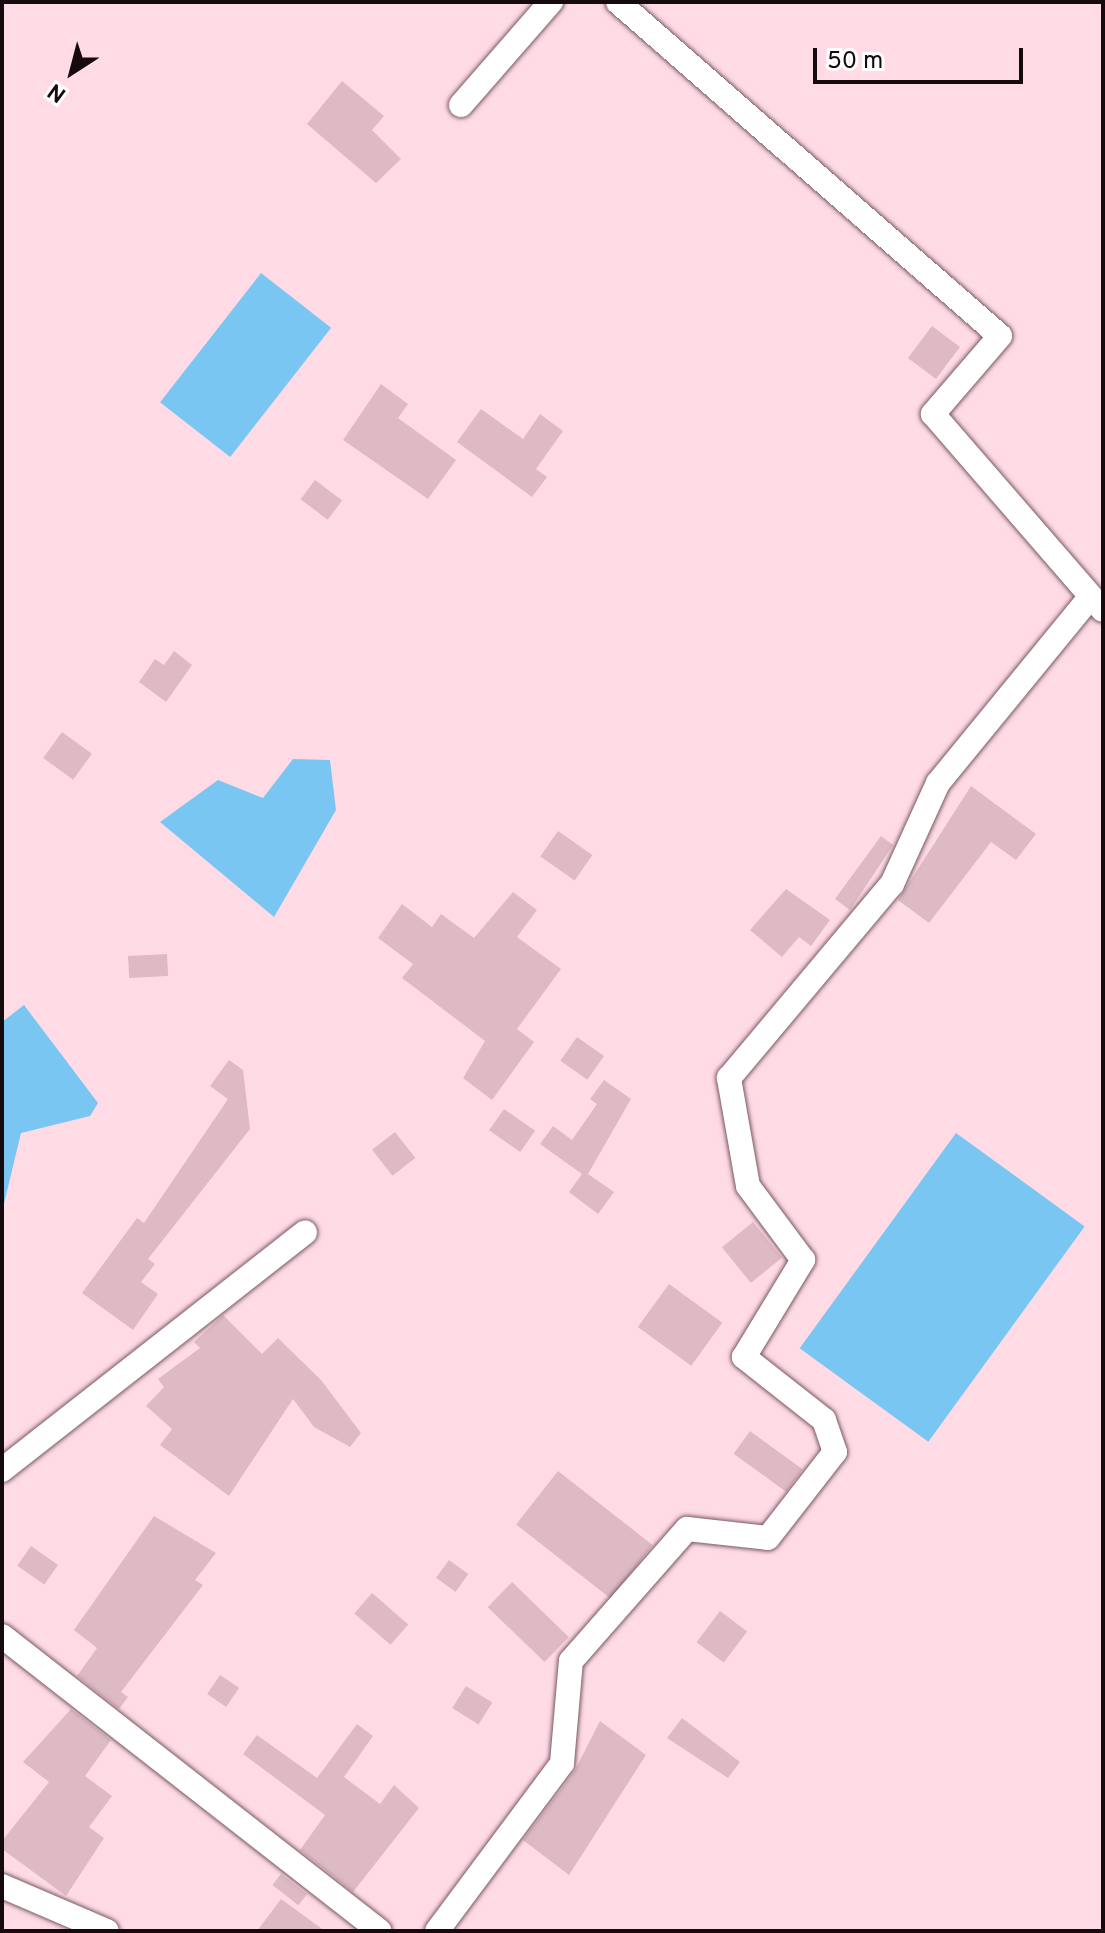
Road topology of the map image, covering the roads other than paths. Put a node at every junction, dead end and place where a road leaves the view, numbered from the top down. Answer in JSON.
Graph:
{"nodes":[{"id":1,"x":551,"y":2,"type":"edge"},
{"id":2,"x":618,"y":2,"type":"edge"},
{"id":3,"x":461,"y":105,"type":"dead end"},
{"id":4,"x":1095,"y":605,"type":"edge"},
{"id":5,"x":305,"y":1232,"type":"dead end"},
{"id":6,"x":2,"y":1470,"type":"edge"},
{"id":7,"x":2,"y":1636,"type":"edge"},
{"id":8,"x":2,"y":1886,"type":"edge"},
{"id":9,"x":107,"y":1931,"type":"edge"},
{"id":10,"x":379,"y":1931,"type":"edge"},
{"id":11,"x":437,"y":1931,"type":"edge"}],
"edges":[{"from":1,"to":3,"type":"street"},
{"from":2,"to":4,"type":"street"},
{"from":4,"to":11,"type":"street"},
{"from":5,"to":6,"type":"street"},
{"from":7,"to":10,"type":"street"},
{"from":8,"to":9,"type":"street"}]}
